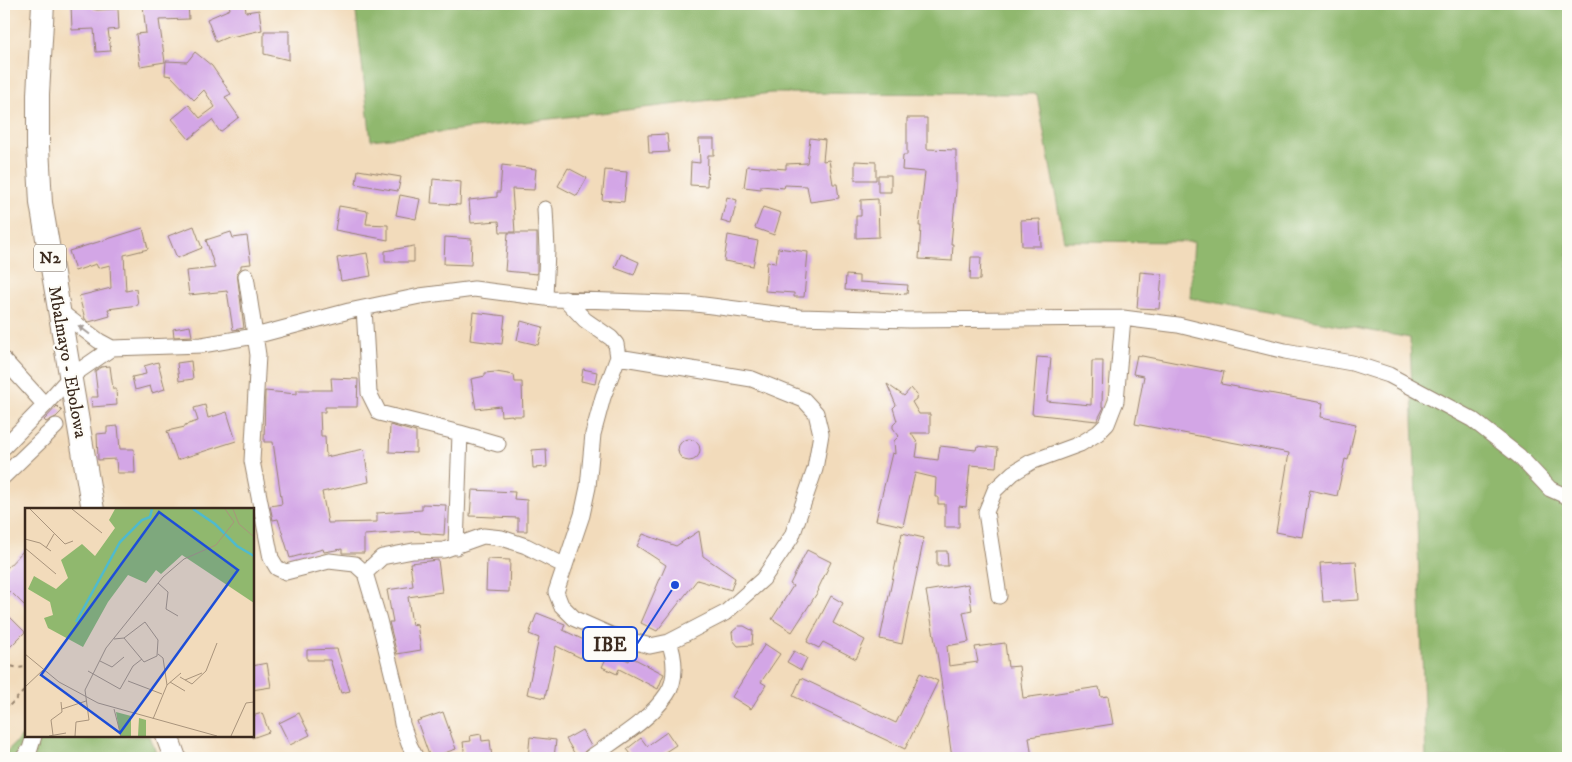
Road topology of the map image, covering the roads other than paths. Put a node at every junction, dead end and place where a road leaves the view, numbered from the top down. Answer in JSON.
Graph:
{"nodes":[{"id":1,"x":43,"y":4,"type":"edge"},
{"id":2,"x":545,"y":209,"type":"dead end"},
{"id":3,"x":246,"y":276,"type":"dead end"},
{"id":4,"x":545,"y":298,"type":"junction"},
{"id":5,"x":565,"y":299,"type":"junction"},
{"id":6,"x":364,"y":308,"type":"junction"},
{"id":7,"x":58,"y":310,"type":"junction"},
{"id":8,"x":1123,"y":318,"type":"junction"},
{"id":9,"x":255,"y":336,"type":"junction"},
{"id":10,"x":112,"y":348,"type":"junction"},
{"id":11,"x":618,"y":358,"type":"junction"},
{"id":12,"x":4,"y":360,"type":"edge"},
{"id":13,"x":70,"y":377,"type":"junction"},
{"id":14,"x":45,"y":405,"type":"junction"},
{"id":15,"x":56,"y":426,"type":"dead end"},
{"id":16,"x":460,"y":433,"type":"junction"},
{"id":17,"x":498,"y":444,"type":"dead end"},
{"id":18,"x":4,"y":447,"type":"edge"},
{"id":19,"x":4,"y":476,"type":"edge"},
{"id":20,"x":1568,"y":497,"type":"edge"},
{"id":21,"x":93,"y":508,"type":"edge"},
{"id":22,"x":456,"y":547,"type":"junction"},
{"id":23,"x":565,"y":566,"type":"junction"},
{"id":24,"x":365,"y":573,"type":"junction"},
{"id":25,"x":999,"y":596,"type":"dead end"},
{"id":26,"x":669,"y":642,"type":"junction"},
{"id":27,"x":34,"y":737,"type":"edge"},
{"id":28,"x":167,"y":737,"type":"edge"},
{"id":29,"x":23,"y":758,"type":"edge"},
{"id":30,"x":175,"y":758,"type":"edge"},
{"id":31,"x":416,"y":758,"type":"edge"},
{"id":32,"x":590,"y":758,"type":"edge"}],
"edges":[{"from":1,"to":7,"type":"highway","name":"Mbalmayo - Ebolowa","number":"N2"},
{"from":2,"to":4,"type":"street"},
{"from":3,"to":9,"type":"street"},
{"from":4,"to":5,"type":"street"},
{"from":4,"to":6,"type":"street"},
{"from":5,"to":8,"type":"street"},
{"from":5,"to":11,"type":"street"},
{"from":6,"to":9,"type":"street"},
{"from":6,"to":16,"type":"street"},
{"from":10,"to":7,"type":"street","one_way":true},
{"from":7,"to":13,"type":"highway","name":"Mbalmayo - Ebolowa","number":"N2"},
{"from":8,"to":20,"type":"street"},
{"from":8,"to":25,"type":"street"},
{"from":9,"to":10,"type":"street"},
{"from":9,"to":24,"type":"street"},
{"from":10,"to":13,"type":"street"},
{"from":11,"to":23,"type":"street"},
{"from":11,"to":26,"type":"street"},
{"from":12,"to":14,"type":"street"},
{"from":13,"to":14,"type":"street"},
{"from":13,"to":21,"type":"highway","name":"Mbalmayo - Ebolowa","number":"N2"},
{"from":14,"to":18,"type":"street"},
{"from":15,"to":19,"type":"street"},
{"from":16,"to":17,"type":"street"},
{"from":16,"to":22,"type":"street"},
{"from":22,"to":23,"type":"street"},
{"from":22,"to":24,"type":"street"},
{"from":23,"to":26,"type":"street"},
{"from":24,"to":31,"type":"street"},
{"from":26,"to":32,"type":"street"},
{"from":27,"to":29,"type":"street"},
{"from":28,"to":30,"type":"highway"}]}
